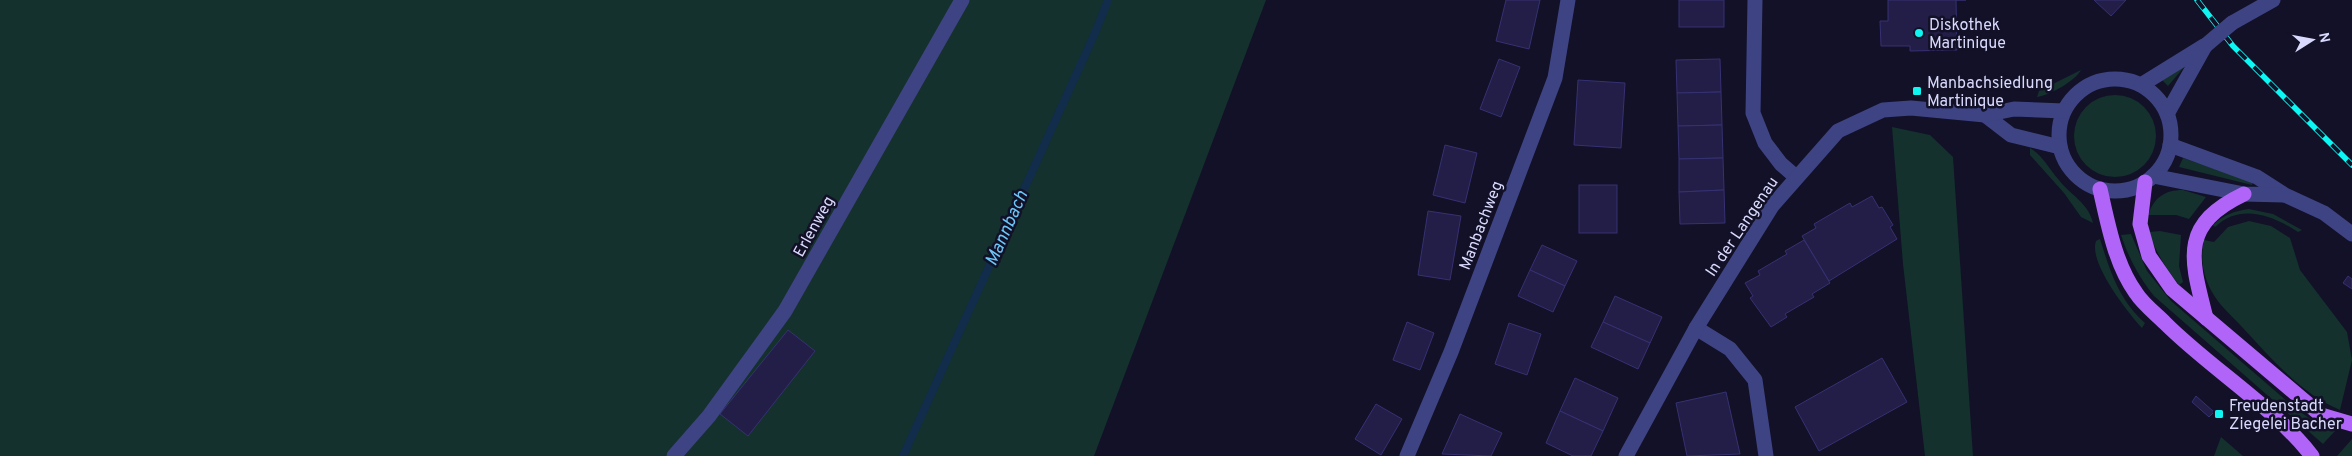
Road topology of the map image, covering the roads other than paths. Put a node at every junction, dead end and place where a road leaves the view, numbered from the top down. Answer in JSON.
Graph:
{"nodes":[{"id":1,"x":962,"y":0,"type":"edge"},
{"id":2,"x":1568,"y":0,"type":"edge"},
{"id":3,"x":1755,"y":0,"type":"edge"},
{"id":4,"x":2252,"y":0,"type":"edge"},
{"id":5,"x":2272,"y":0,"type":"edge"},
{"id":6,"x":2232,"y":23,"type":"junction"},
{"id":7,"x":2205,"y":46,"type":"junction"},
{"id":8,"x":2141,"y":85,"type":"junction"},
{"id":9,"x":2064,"y":112,"type":"junction"},
{"id":10,"x":2167,"y":114,"type":"junction"},
{"id":11,"x":1985,"y":115,"type":"junction"},
{"id":12,"x":2170,"y":145,"type":"junction"},
{"id":13,"x":2060,"y":148,"type":"junction"},
{"id":14,"x":1796,"y":177,"type":"junction"},
{"id":15,"x":2149,"y":179,"type":"junction"},
{"id":16,"x":2100,"y":189,"type":"junction"},
{"id":17,"x":2244,"y":194,"type":"junction"},
{"id":18,"x":2285,"y":194,"type":"junction"},
{"id":19,"x":2352,"y":234,"type":"edge"},
{"id":20,"x":2206,"y":318,"type":"junction"},
{"id":21,"x":1696,"y":328,"type":"junction"},
{"id":22,"x":2352,"y":424,"type":"edge"},
{"id":23,"x":674,"y":456,"type":"edge"},
{"id":24,"x":1406,"y":456,"type":"edge"},
{"id":25,"x":1626,"y":456,"type":"edge"},
{"id":26,"x":1766,"y":456,"type":"edge"},
{"id":27,"x":2312,"y":456,"type":"edge"}],
"edges":[{"from":1,"to":23,"type":"street","name":"Erlenweg"},
{"from":2,"to":24,"type":"street","name":"Manbachweg"},
{"from":3,"to":14,"type":"street"},
{"from":4,"to":6,"type":"street"},
{"from":5,"to":6,"type":"street"},
{"from":6,"to":7,"type":"street","bridge":true},
{"from":7,"to":8,"type":"street"},
{"from":7,"to":10,"type":"street"},
{"from":8,"to":9,"type":"street"},
{"from":8,"to":10,"type":"street"},
{"from":9,"to":11,"type":"street","name":"In der Langenau"},
{"from":9,"to":13,"type":"street"},
{"from":10,"to":12,"type":"street"},
{"from":11,"to":13,"type":"street"},
{"from":11,"to":14,"type":"street","name":"In der Langenau"},
{"from":12,"to":15,"type":"street"},
{"from":12,"to":18,"type":"street"},
{"from":13,"to":16,"type":"street"},
{"from":14,"to":21,"type":"street","name":"In der Langenau"},
{"from":15,"to":16,"type":"street"},
{"from":15,"to":17,"type":"street"},
{"from":15,"to":20,"type":"main road"},
{"from":16,"to":27,"type":"main road"},
{"from":17,"to":18,"type":"street"},
{"from":17,"to":20,"type":"main road"},
{"from":18,"to":19,"type":"street"},
{"from":20,"to":22,"type":"main road"},
{"from":21,"to":25,"type":"street","name":"In der Langenau"},
{"from":21,"to":26,"type":"street"}]}
